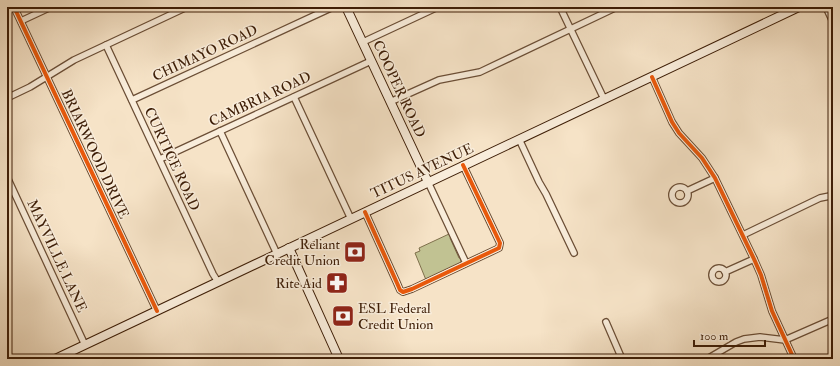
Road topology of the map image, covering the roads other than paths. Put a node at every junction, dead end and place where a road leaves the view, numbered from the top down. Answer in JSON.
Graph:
{"nodes":[{"id":1,"x":14,"y":7,"type":"edge"},
{"id":2,"x":51,"y":7,"type":"edge"},
{"id":3,"x":187,"y":7,"type":"edge"},
{"id":4,"x":333,"y":7,"type":"edge"},
{"id":5,"x":346,"y":7,"type":"edge"},
{"id":6,"x":438,"y":7,"type":"edge"},
{"id":7,"x":560,"y":7,"type":"edge"},
{"id":8,"x":617,"y":7,"type":"edge"},
{"id":9,"x":799,"y":7,"type":"edge"},
{"id":10,"x":826,"y":7,"type":"edge"},
{"id":11,"x":21,"y":21,"type":"junction"},
{"id":12,"x":833,"y":22,"type":"edge"},
{"id":13,"x":570,"y":29,"type":"junction"},
{"id":14,"x":363,"y":42,"type":"junction"},
{"id":15,"x":106,"y":45,"type":"junction"},
{"id":16,"x":371,"y":61,"type":"junction"},
{"id":17,"x":46,"y":76,"type":"junction"},
{"id":18,"x":652,"y":76,"type":"junction"},
{"id":19,"x":294,"y":97,"type":"junction"},
{"id":20,"x":7,"y":98,"type":"edge"},
{"id":21,"x":604,"y":99,"type":"junction"},
{"id":22,"x":132,"y":100,"type":"junction"},
{"id":23,"x":390,"y":102,"type":"junction"},
{"id":24,"x":220,"y":131,"type":"junction"},
{"id":25,"x":519,"y":139,"type":"junction"},
{"id":26,"x":160,"y":159,"type":"junction"},
{"id":27,"x":463,"y":165,"type":"junction"},
{"id":28,"x":7,"y":177,"type":"edge"},
{"id":29,"x":715,"y":178,"type":"junction"},
{"id":30,"x":428,"y":182,"type":"junction"},
{"id":31,"x":687,"y":191,"type":"dead end"},
{"id":32,"x":833,"y":197,"type":"edge"},
{"id":33,"x":365,"y":212,"type":"junction"},
{"id":34,"x":351,"y":219,"type":"junction"},
{"id":35,"x":743,"y":234,"type":"junction"},
{"id":36,"x":289,"y":248,"type":"junction"},
{"id":37,"x":574,"y":253,"type":"dead end"},
{"id":38,"x":277,"y":254,"type":"junction"},
{"id":39,"x":754,"y":259,"type":"junction"},
{"id":40,"x":466,"y":263,"type":"junction"},
{"id":41,"x":725,"y":272,"type":"dead end"},
{"id":42,"x":218,"y":282,"type":"junction"},
{"id":43,"x":157,"y":311,"type":"junction"},
{"id":44,"x":833,"y":319,"type":"edge"},
{"id":45,"x":606,"y":322,"type":"dead end"},
{"id":46,"x":785,"y":340,"type":"junction"},
{"id":47,"x":85,"y":345,"type":"junction"},
{"id":48,"x":55,"y":359,"type":"edge"},
{"id":49,"x":339,"y":359,"type":"edge"},
{"id":50,"x":622,"y":359,"type":"edge"},
{"id":51,"x":707,"y":359,"type":"edge"},
{"id":52,"x":794,"y":359,"type":"edge"}],
"edges":[{"from":1,"to":11,"type":"street","name":"BRIARWOOD DRIVE"},
{"from":2,"to":11,"type":"street"},
{"from":3,"to":15,"type":"street"},
{"from":4,"to":22,"type":"street","name":"CHIMAYO ROAD"},
{"from":5,"to":14,"type":"main road","name":"COOPER ROAD"},
{"from":6,"to":14,"type":"street"},
{"from":7,"to":13,"type":"street"},
{"from":8,"to":13,"type":"street"},
{"from":9,"to":18,"type":"main road","name":"TITUS AVENUE"},
{"from":10,"to":12,"type":"street"},
{"from":11,"to":17,"type":"street","name":"BRIARWOOD DRIVE"},
{"from":13,"to":21,"type":"street"},
{"from":13,"to":23,"type":"street"},
{"from":14,"to":16,"type":"main road","name":"COOPER ROAD"},
{"from":15,"to":17,"type":"street"},
{"from":15,"to":22,"type":"street","name":"CURTICE ROAD"},
{"from":16,"to":19,"type":"street","name":"CAMBRIA ROAD"},
{"from":16,"to":23,"type":"main road","name":"COOPER ROAD"},
{"from":17,"to":20,"type":"street"},
{"from":17,"to":43,"type":"street","name":"BRIARWOOD DRIVE"},
{"from":18,"to":21,"type":"main road","name":"TITUS AVENUE"},
{"from":18,"to":29,"type":"street"},
{"from":19,"to":24,"type":"street","name":"CAMBRIA ROAD"},
{"from":19,"to":34,"type":"street"},
{"from":21,"to":25,"type":"main road","name":"TITUS AVENUE"},
{"from":22,"to":26,"type":"street","name":"CURTICE ROAD"},
{"from":23,"to":30,"type":"main road","name":"COOPER ROAD"},
{"from":24,"to":26,"type":"street","name":"CAMBRIA ROAD"},
{"from":24,"to":38,"type":"street"},
{"from":25,"to":27,"type":"main road","name":"TITUS AVENUE"},
{"from":25,"to":37,"type":"street"},
{"from":26,"to":42,"type":"street","name":"CURTICE ROAD"},
{"from":27,"to":30,"type":"main road","name":"TITUS AVENUE"},
{"from":27,"to":40,"type":"street"},
{"from":28,"to":47,"type":"street","name":"MAYVILLE LANE"},
{"from":29,"to":31,"type":"street"},
{"from":29,"to":35,"type":"street"},
{"from":30,"to":33,"type":"main road","name":"TITUS AVENUE"},
{"from":30,"to":40,"type":"street"},
{"from":32,"to":35,"type":"street"},
{"from":33,"to":34,"type":"main road","name":"TITUS AVENUE"},
{"from":33,"to":40,"type":"street"},
{"from":34,"to":36,"type":"main road","name":"TITUS AVENUE"},
{"from":35,"to":39,"type":"street"},
{"from":36,"to":38,"type":"main road","name":"TITUS AVENUE"},
{"from":36,"to":49,"type":"main road"},
{"from":38,"to":42,"type":"main road","name":"TITUS AVENUE"},
{"from":39,"to":41,"type":"street"},
{"from":39,"to":46,"type":"street"},
{"from":42,"to":43,"type":"main road","name":"TITUS AVENUE"},
{"from":43,"to":47,"type":"main road","name":"TITUS AVENUE"},
{"from":44,"to":46,"type":"street"},
{"from":45,"to":50,"type":"street"},
{"from":46,"to":51,"type":"street"},
{"from":46,"to":52,"type":"street"},
{"from":47,"to":48,"type":"main road","name":"TITUS AVENUE"}]}
